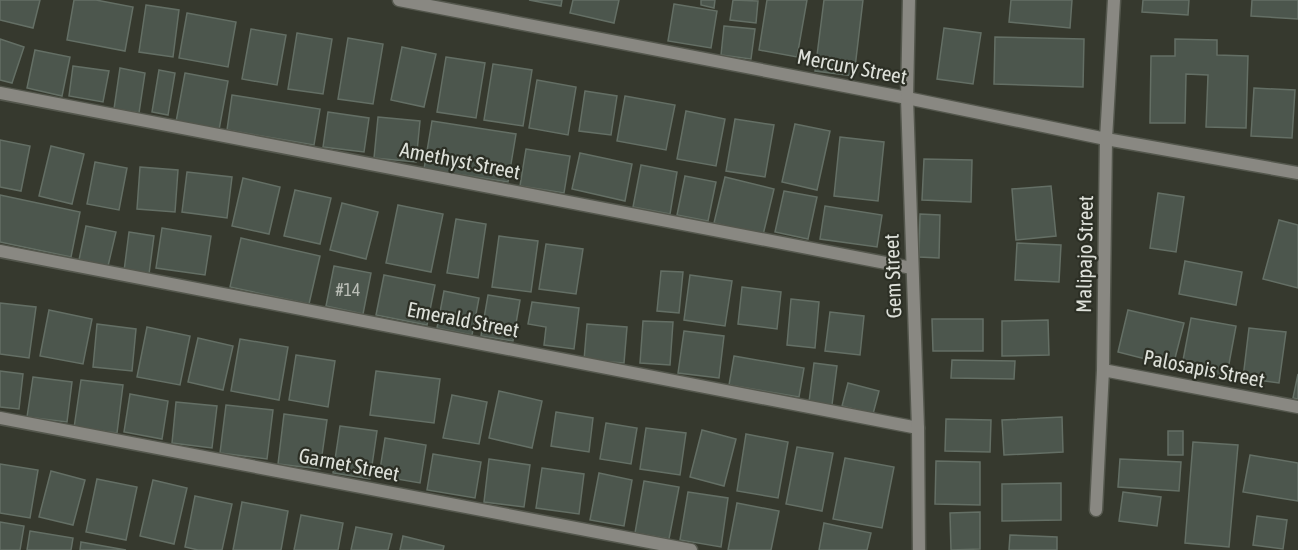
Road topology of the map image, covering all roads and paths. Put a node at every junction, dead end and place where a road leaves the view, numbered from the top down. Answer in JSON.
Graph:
{"nodes":[{"id":1,"x":399,"y":0,"type":"edge"},
{"id":2,"x":909,"y":0,"type":"edge"},
{"id":3,"x":1114,"y":0,"type":"edge"},
{"id":4,"x":0,"y":93,"type":"edge"},
{"id":5,"x":907,"y":98,"type":"junction"},
{"id":6,"x":1106,"y":139,"type":"junction"},
{"id":7,"x":1298,"y":173,"type":"edge"},
{"id":8,"x":0,"y":251,"type":"edge"},
{"id":9,"x":912,"y":268,"type":"junction"},
{"id":10,"x":1103,"y":370,"type":"junction"},
{"id":11,"x":1298,"y":407,"type":"edge"},
{"id":12,"x":0,"y":418,"type":"edge"},
{"id":13,"x":918,"y":428,"type":"junction"},
{"id":14,"x":1095,"y":510,"type":"dead end"},
{"id":15,"x":691,"y":550,"type":"edge"},
{"id":16,"x":919,"y":550,"type":"edge"}],
"edges":[{"from":1,"to":5,"type":"street","name":"Mercury Street"},
{"from":2,"to":5,"type":"street","name":"Gem Street"},
{"from":3,"to":6,"type":"street","name":"Malipajo Street"},
{"from":4,"to":9,"type":"street","name":"Amethyst Street"},
{"from":5,"to":6,"type":"street","name":"Mercury Street"},
{"from":5,"to":9,"type":"street","name":"Gem Street"},
{"from":6,"to":7,"type":"street","name":"Mercury Street"},
{"from":6,"to":10,"type":"street","name":"Malipajo Street"},
{"from":8,"to":13,"type":"street","name":"Emerald Street"},
{"from":9,"to":13,"type":"street","name":"Gem Street"},
{"from":10,"to":11,"type":"street","name":"Palosapis Street"},
{"from":10,"to":14,"type":"street","name":"Malipajo Street"},
{"from":12,"to":15,"type":"street","name":"Garnet Street"},
{"from":13,"to":16,"type":"street","name":"Gem Street"}]}
